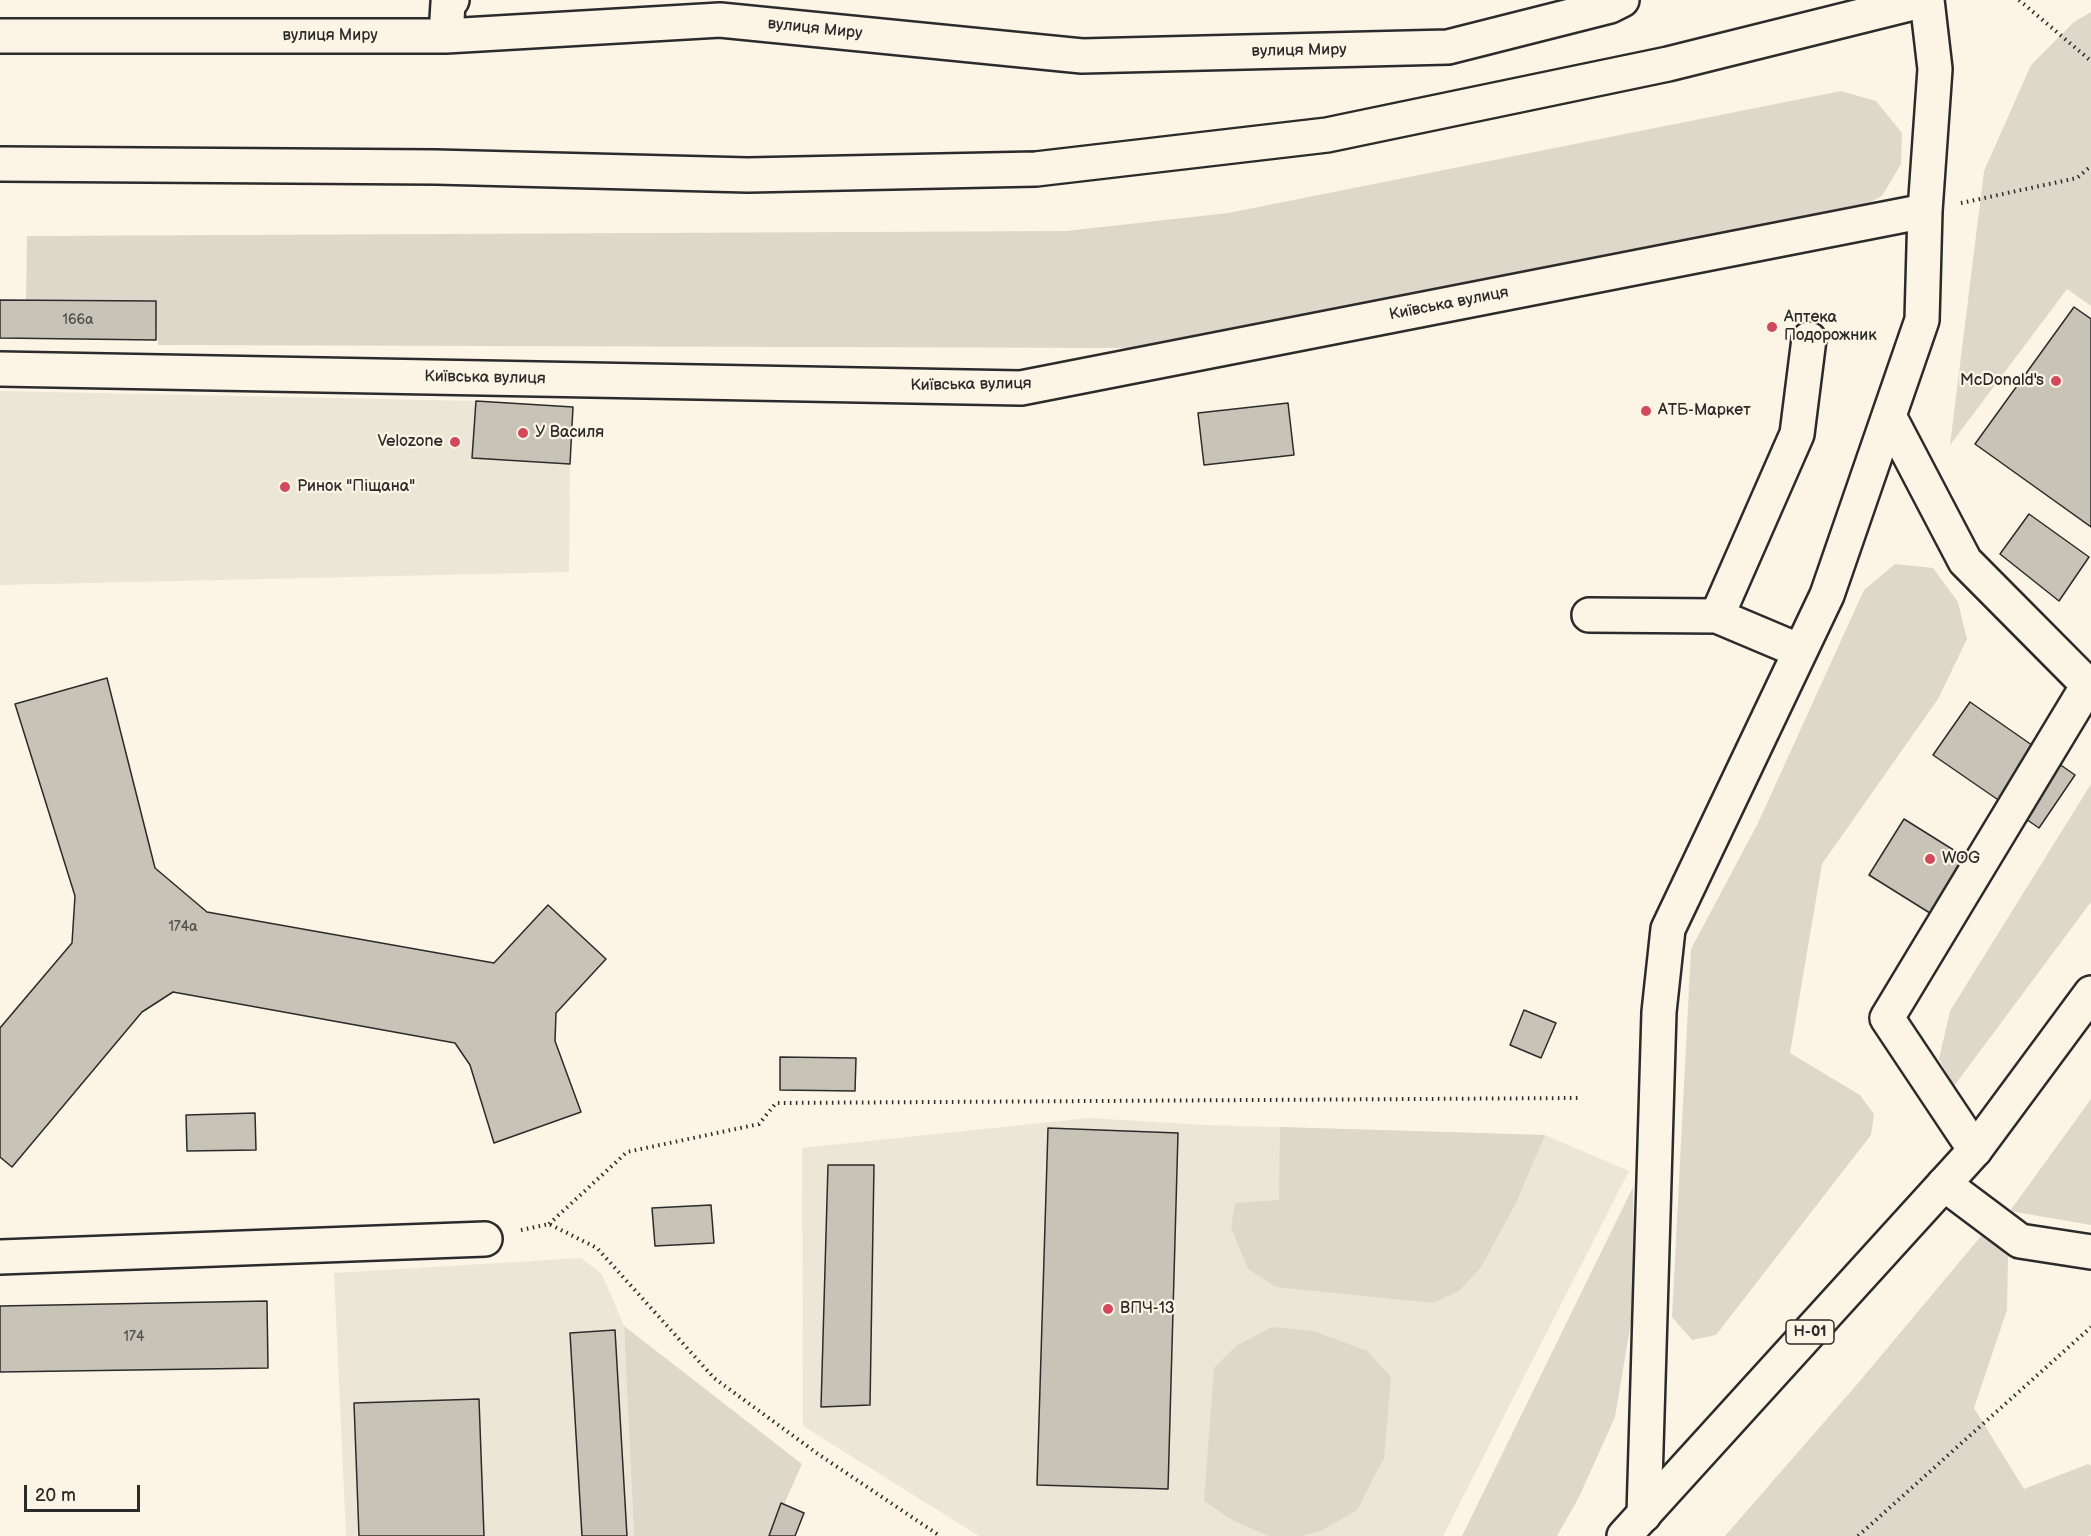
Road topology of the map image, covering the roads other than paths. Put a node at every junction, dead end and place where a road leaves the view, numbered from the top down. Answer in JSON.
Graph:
{"nodes":[{"id":1,"x":452,"y":0,"type":"edge"},
{"id":2,"x":1622,"y":0,"type":"edge"},
{"id":3,"x":1926,"y":0,"type":"edge"},
{"id":4,"x":0,"y":36,"type":"edge"},
{"id":5,"x":446,"y":36,"type":"junction"},
{"id":6,"x":0,"y":164,"type":"edge"},
{"id":7,"x":1925,"y":211,"type":"junction"},
{"id":8,"x":1809,"y":339,"type":"dead end"},
{"id":9,"x":0,"y":369,"type":"edge"},
{"id":10,"x":1889,"y":416,"type":"junction"},
{"id":11,"x":1589,"y":615,"type":"dead end"},
{"id":12,"x":1717,"y":616,"type":"junction"},
{"id":13,"x":1800,"y":651,"type":"junction"},
{"id":14,"x":2090,"y":685,"type":"edge"},
{"id":15,"x":2091,"y":993,"type":"edge"},
{"id":16,"x":1975,"y":1150,"type":"junction"},
{"id":17,"x":1944,"y":1184,"type":"junction"},
{"id":18,"x":485,"y":1239,"type":"road end"},
{"id":19,"x":2091,"y":1252,"type":"edge"},
{"id":20,"x":0,"y":1257,"type":"edge"},
{"id":21,"x":1634,"y":1525,"type":"edge"}],
"edges":[{"from":1,"to":5,"type":"street"},
{"from":2,"to":5,"type":"street","name":"вулиця Миру"},
{"from":3,"to":6,"type":"street"},
{"from":3,"to":7,"type":"street"},
{"from":4,"to":5,"type":"street","name":"вулиця Миру"},
{"from":7,"to":9,"type":"street","name":"Київська вулиця"},
{"from":7,"to":10,"type":"street"},
{"from":8,"to":12,"type":"street"},
{"from":10,"to":13,"type":"street"},
{"from":10,"to":14,"type":"street"},
{"from":11,"to":12,"type":"street"},
{"from":12,"to":13,"type":"street"},
{"from":13,"to":21,"type":"street"},
{"from":14,"to":16,"type":"street"},
{"from":15,"to":16,"type":"street","number":"Н-01"},
{"from":16,"to":17,"type":"street","number":"Н-01"},
{"from":17,"to":19,"type":"street"},
{"from":17,"to":21,"type":"street","number":"Н-01"},
{"from":18,"to":20,"type":"street"}]}
